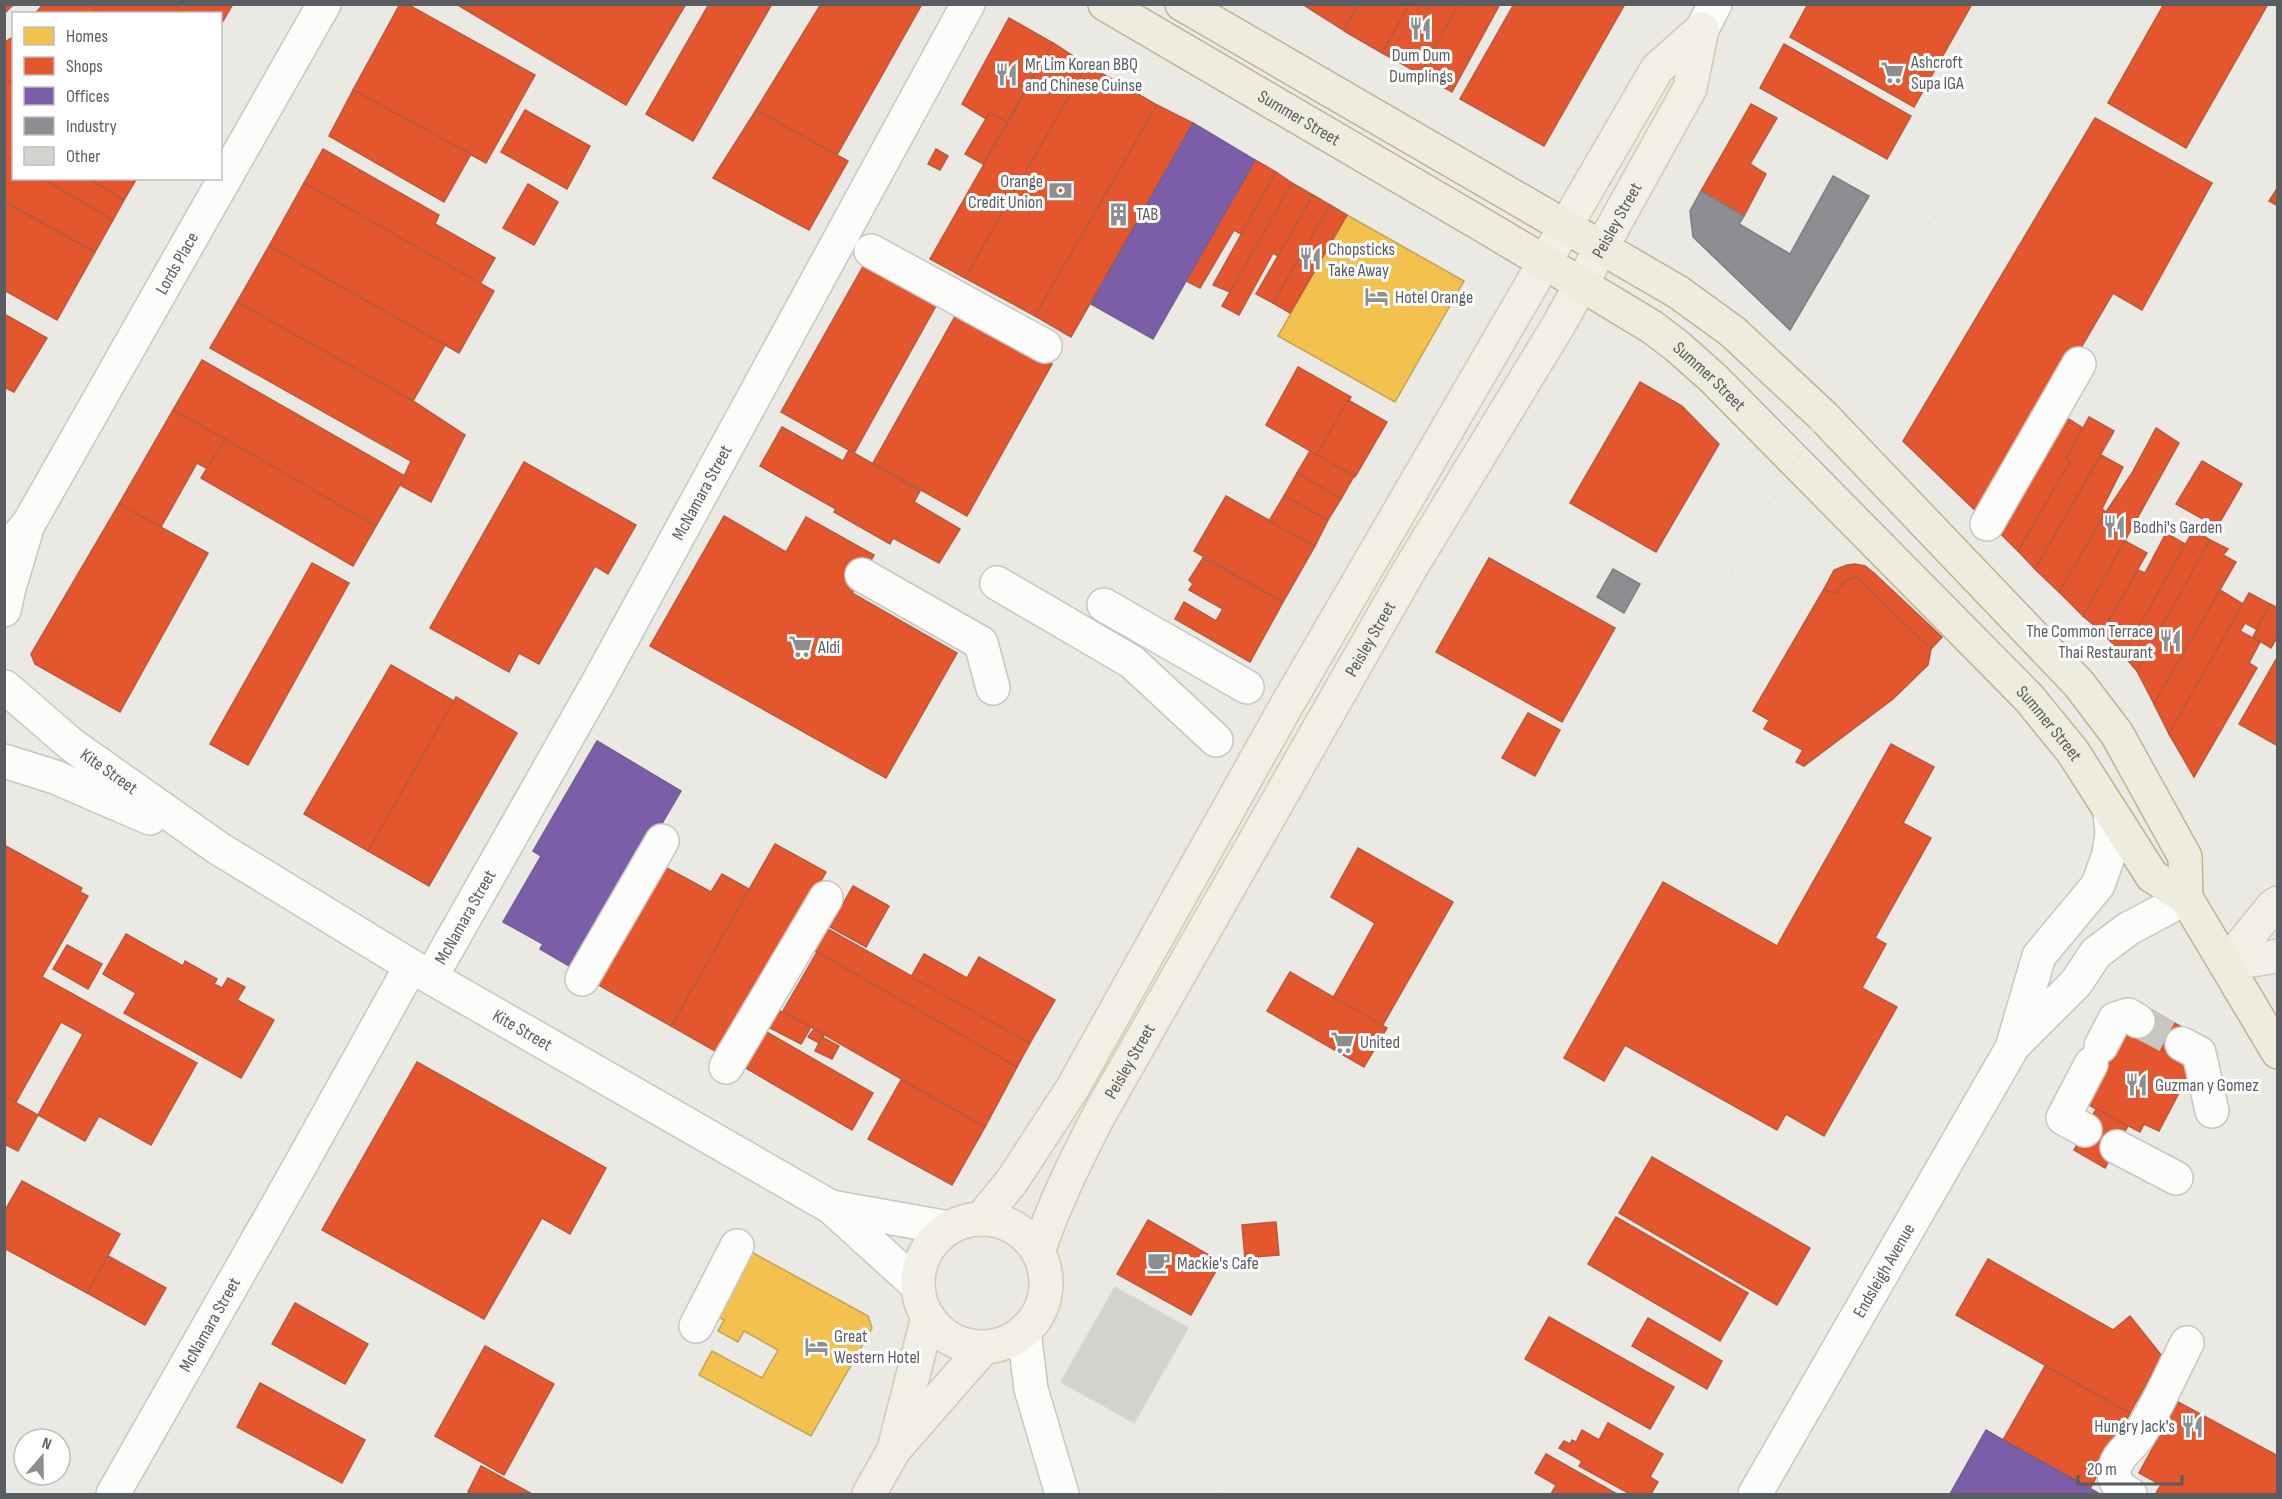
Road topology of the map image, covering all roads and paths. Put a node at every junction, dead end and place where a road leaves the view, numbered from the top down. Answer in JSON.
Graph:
{"nodes":[{"id":1,"x":324,"y":4,"type":"edge"},
{"id":2,"x":968,"y":4,"type":"edge"},
{"id":3,"x":1105,"y":4,"type":"edge"},
{"id":4,"x":1182,"y":4,"type":"edge"},
{"id":5,"x":1709,"y":17,"type":"edge"},
{"id":6,"x":1566,"y":226,"type":"junction"},
{"id":7,"x":1602,"y":247,"type":"junction"},
{"id":8,"x":871,"y":252,"type":"dead end"},
{"id":9,"x":1545,"y":263,"type":"junction"},
{"id":10,"x":1581,"y":285,"type":"junction"},
{"id":11,"x":1045,"y":346,"type":"dead end"},
{"id":12,"x":2079,"y":364,"type":"dead end"},
{"id":13,"x":28,"y":523,"type":"junction"},
{"id":14,"x":1988,"y":524,"type":"dead end"},
{"id":15,"x":4,"y":553,"type":"edge"},
{"id":16,"x":862,"y":575,"type":"dead end"},
{"id":17,"x":998,"y":583,"type":"dead end"},
{"id":18,"x":1104,"y":605,"type":"dead end"},
{"id":19,"x":4,"y":610,"type":"edge"},
{"id":20,"x":1247,"y":687,"type":"dead end"},
{"id":21,"x":993,"y":688,"type":"dead end"},
{"id":22,"x":5,"y":689,"type":"edge"},
{"id":23,"x":1216,"y":740,"type":"dead end"},
{"id":24,"x":4,"y":761,"type":"edge"},
{"id":25,"x":2110,"y":811,"type":"junction"},
{"id":26,"x":662,"y":841,"type":"dead end"},
{"id":27,"x":218,"y":848,"type":"junction"},
{"id":28,"x":826,"y":897,"type":"dead end"},
{"id":29,"x":2186,"y":898,"type":"junction"},
{"id":30,"x":2277,"y":903,"type":"edge"},
{"id":31,"x":2277,"y":956,"type":"edge"},
{"id":32,"x":2226,"y":964,"type":"junction"},
{"id":33,"x":421,"y":972,"type":"junction"},
{"id":34,"x":582,"y":979,"type":"dead end"},
{"id":35,"x":2138,"y":1021,"type":"tunnel mouth"},
{"id":36,"x":2182,"y":1044,"type":"tunnel mouth"},
{"id":37,"x":2012,"y":1048,"type":"junction"},
{"id":38,"x":2277,"y":1052,"type":"edge"},
{"id":39,"x":726,"y":1066,"type":"dead end"},
{"id":40,"x":2212,"y":1111,"type":"dead end"},
{"id":41,"x":2085,"y":1130,"type":"dead end"},
{"id":42,"x":2117,"y":1147,"type":"dead end"},
{"id":43,"x":2176,"y":1178,"type":"dead end"},
{"id":44,"x":831,"y":1207,"type":"junction"},
{"id":45,"x":981,"y":1219,"type":"junction"},
{"id":46,"x":949,"y":1228,"type":"junction"},
{"id":47,"x":737,"y":1246,"type":"dead end"},
{"id":48,"x":1038,"y":1252,"type":"junction"},
{"id":49,"x":918,"y":1286,"type":"junction"},
{"id":50,"x":928,"y":1317,"type":"junction"},
{"id":51,"x":696,"y":1326,"type":"dead end"},
{"id":52,"x":1024,"y":1331,"type":"junction"},
{"id":53,"x":2187,"y":1343,"type":"dead end"},
{"id":54,"x":984,"y":1347,"type":"junction"},
{"id":55,"x":894,"y":1450,"type":"junction"},
{"id":56,"x":113,"y":1494,"type":"edge"},
{"id":57,"x":869,"y":1494,"type":"edge"},
{"id":58,"x":1062,"y":1494,"type":"edge"},
{"id":59,"x":1755,"y":1494,"type":"edge"},
{"id":60,"x":2130,"y":1494,"type":"edge"}],
"edges":[{"from":1,"to":13,"type":"street","name":"Lords Place"},
{"from":2,"to":33,"type":"street","name":"McNamara Street"},
{"from":3,"to":9,"type":"highway","name":"Summer Street"},
{"from":4,"to":6,"type":"highway","name":"Summer Street"},
{"from":5,"to":6,"type":"main road","name":"Peisley Street"},
{"from":5,"to":7,"type":"main road","name":"Peisley Street"},
{"from":6,"to":7,"type":"highway","name":"Summer Street"},
{"from":6,"to":9,"type":"main road","name":"Peisley Street"},
{"from":7,"to":10,"type":"main road","name":"Peisley Street"},
{"from":7,"to":29,"type":"highway","name":"Summer Street"},
{"from":8,"to":11,"type":"street"},
{"from":9,"to":10,"type":"highway","name":"Summer Street"},
{"from":9,"to":45,"type":"main road","name":"Peisley Street"},
{"from":10,"to":25,"type":"highway","name":"Summer Street"},
{"from":10,"to":48,"type":"main road","name":"Peisley Street"},
{"from":12,"to":14,"type":"street"},
{"from":13,"to":15,"type":"street","name":"Lords Place"},
{"from":13,"to":19,"type":"street","name":"Lords Place"},
{"from":16,"to":21,"type":"street"},
{"from":17,"to":23,"type":"street"},
{"from":18,"to":20,"type":"street"},
{"from":22,"to":27,"type":"street","name":"Kite Street"},
{"from":24,"to":27,"type":"street","name":"Kite Street"},
{"from":25,"to":29,"type":"highway","name":"Summer Street"},
{"from":25,"to":37,"type":"street","name":"Endsleigh Avenue"},
{"from":26,"to":34,"type":"street"},
{"from":27,"to":33,"type":"street","name":"Kite Street"},
{"from":28,"to":39,"type":"street"},
{"from":29,"to":32,"type":"highway","name":"Summer Street"},
{"from":29,"to":37,"type":"street","name":"Endsleigh Avenue"},
{"from":30,"to":32,"type":"main road"},
{"from":31,"to":32,"type":"main road"},
{"from":32,"to":38,"type":"highway","name":"Summer Street"},
{"from":33,"to":44,"type":"street","name":"Kite Street"},
{"from":33,"to":56,"type":"street","name":"McNamara Street"},
{"from":35,"to":41,"type":"street"},
{"from":36,"to":40,"type":"street"},
{"from":37,"to":59,"type":"street","name":"Endsleigh Avenue"},
{"from":42,"to":43,"type":"street"},
{"from":44,"to":46,"type":"street","name":"Kite Street"},
{"from":44,"to":49,"type":"street","name":"Kite Street"},
{"from":45,"to":46,"type":"main road"},
{"from":45,"to":48,"type":"main road"},
{"from":46,"to":49,"type":"main road"},
{"from":47,"to":51,"type":"street"},
{"from":48,"to":52,"type":"main road"},
{"from":49,"to":50,"type":"main road"},
{"from":50,"to":54,"type":"main road"},
{"from":50,"to":55,"type":"main road"},
{"from":52,"to":54,"type":"main road"},
{"from":52,"to":58,"type":"street"},
{"from":53,"to":60,"type":"street"},
{"from":54,"to":55,"type":"main road"},
{"from":55,"to":57,"type":"main road"}]}
